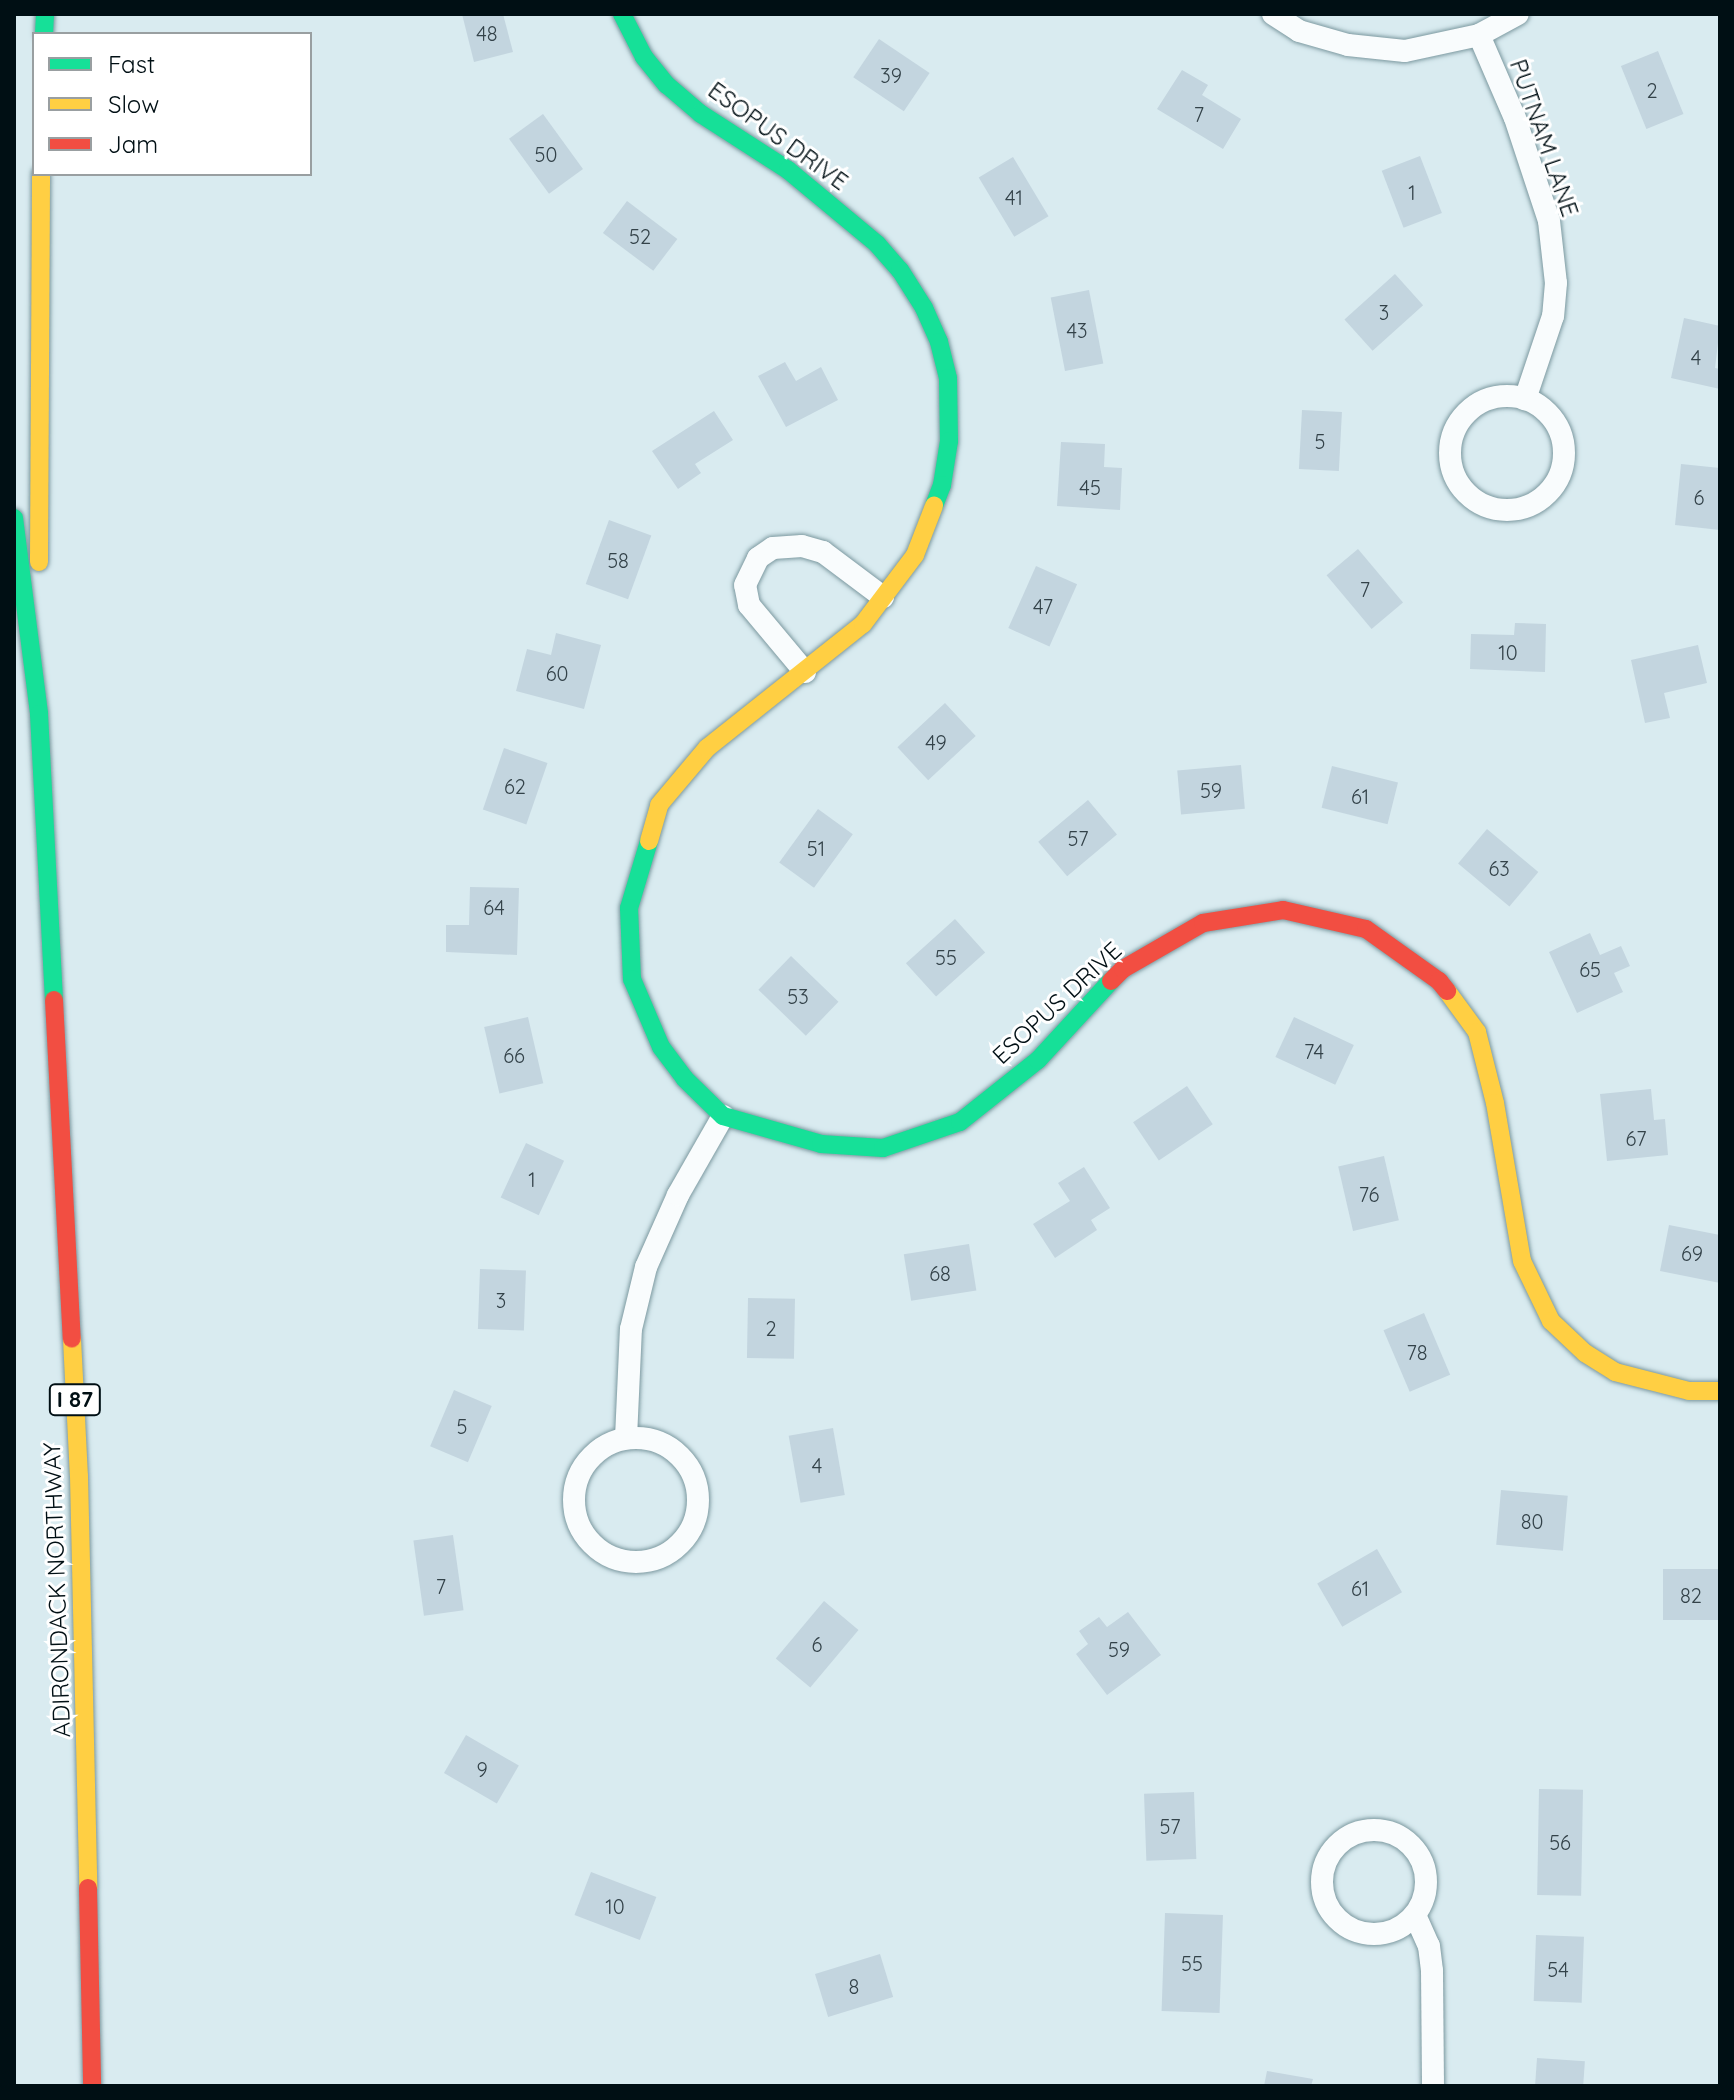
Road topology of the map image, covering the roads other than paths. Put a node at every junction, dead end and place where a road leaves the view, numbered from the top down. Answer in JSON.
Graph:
{"nodes":[{"id":1,"x":622,"y":14,"type":"edge"},
{"id":2,"x":1273,"y":14,"type":"edge"},
{"id":3,"x":1518,"y":14,"type":"edge"},
{"id":4,"x":1479,"y":35,"type":"junction"},
{"id":5,"x":41,"y":176,"type":"edge"},
{"id":6,"x":1525,"y":399,"type":"junction"},
{"id":7,"x":14,"y":518,"type":"edge"},
{"id":8,"x":883,"y":597,"type":"junction"},
{"id":9,"x":805,"y":672,"type":"junction"},
{"id":10,"x":39,"y":714,"type":"junction"},
{"id":11,"x":723,"y":1116,"type":"junction"},
{"id":12,"x":1720,"y":1391,"type":"edge"},
{"id":13,"x":626,"y":1438,"type":"junction"},
{"id":14,"x":1415,"y":1915,"type":"junction"},
{"id":15,"x":92,"y":2086,"type":"edge"},
{"id":16,"x":1433,"y":2086,"type":"edge"}],
"edges":[{"from":1,"to":8,"type":"main road","name":"ESOPUS DRIVE"},
{"from":2,"to":4,"type":"street"},
{"from":3,"to":4,"type":"street"},
{"from":4,"to":6,"type":"street","name":"PUTNAM LANE"},
{"from":5,"to":10,"type":"main road"},
{"from":6,"to":6,"type":"street"},
{"from":7,"to":10,"type":"main road","name":"ADIRONDACK NORTHWAY","number":"I 87"},
{"from":8,"to":9,"type":"main road","name":"ESOPUS DRIVE"},
{"from":8,"to":9,"type":"street"},
{"from":9,"to":11,"type":"main road","name":"ESOPUS DRIVE"},
{"from":10,"to":15,"type":"main road","name":"ADIRONDACK NORTHWAY","number":"I 87"},
{"from":11,"to":12,"type":"main road","name":"ESOPUS DRIVE"},
{"from":11,"to":13,"type":"street"},
{"from":13,"to":13,"type":"street"},
{"from":14,"to":14,"type":"street"},
{"from":14,"to":16,"type":"street"}]}
